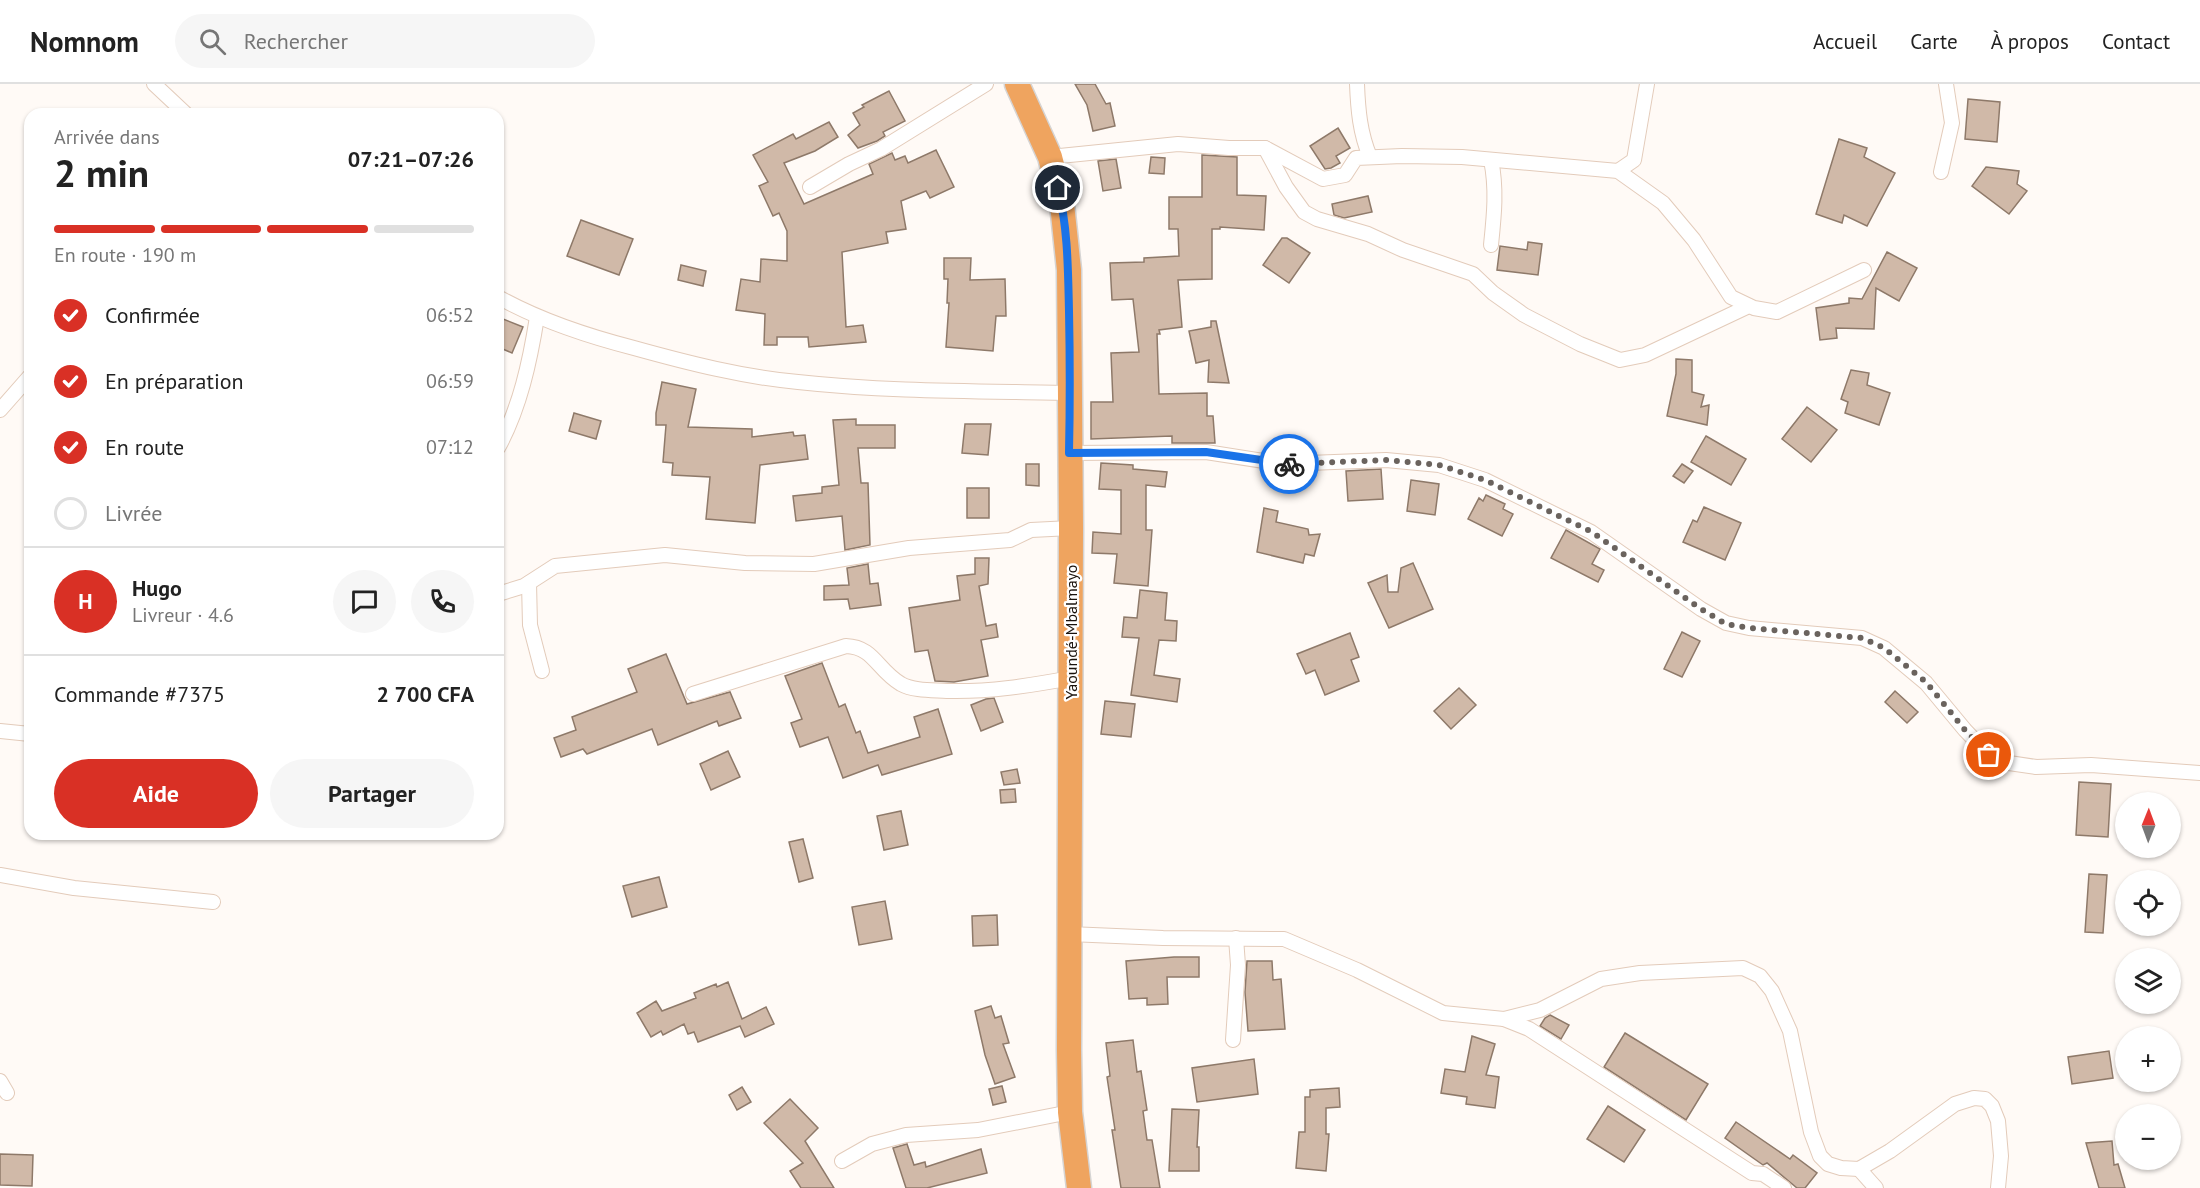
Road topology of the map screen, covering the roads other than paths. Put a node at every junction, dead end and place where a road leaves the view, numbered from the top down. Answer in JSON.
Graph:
{"nodes":[{"id":1,"x":154,"y":84,"type":"edge"},
{"id":2,"x":986,"y":84,"type":"edge"},
{"id":3,"x":1017,"y":84,"type":"edge"},
{"id":4,"x":1357,"y":84,"type":"edge"},
{"id":5,"x":1647,"y":84,"type":"edge"},
{"id":6,"x":1946,"y":84,"type":"edge"},
{"id":7,"x":180,"y":108,"type":"edge"},
{"id":8,"x":1266,"y":148,"type":"junction"},
{"id":9,"x":1050,"y":157,"type":"junction"},
{"id":10,"x":1370,"y":157,"type":"junction"},
{"id":11,"x":1491,"y":160,"type":"junction"},
{"id":12,"x":1618,"y":171,"type":"junction"},
{"id":13,"x":1941,"y":172,"type":"dead end"},
{"id":14,"x":810,"y":188,"type":"dead end"},
{"id":15,"x":1491,"y":245,"type":"dead end"},
{"id":16,"x":1864,"y":270,"type":"dead end"},
{"id":17,"x":504,"y":300,"type":"edge"},
{"id":18,"x":1749,"y":306,"type":"junction"},
{"id":19,"x":537,"y":317,"type":"junction"},
{"id":20,"x":24,"y":383,"type":"edge"},
{"id":21,"x":1071,"y":393,"type":"junction"},
{"id":22,"x":0,"y":410,"type":"edge"},
{"id":23,"x":504,"y":437,"type":"edge"},
{"id":24,"x":1069,"y":453,"type":"junction"},
{"id":25,"x":1071,"y":528,"type":"junction"},
{"id":26,"x":529,"y":583,"type":"junction"},
{"id":27,"x":504,"y":592,"type":"edge"},
{"id":28,"x":542,"y":671,"type":"dead end"},
{"id":29,"x":1071,"y":678,"type":"junction"},
{"id":30,"x":693,"y":694,"type":"dead end"},
{"id":31,"x":0,"y":731,"type":"edge"},
{"id":32,"x":24,"y":733,"type":"edge"},
{"id":33,"x":2200,"y":773,"type":"edge"},
{"id":34,"x":0,"y":875,"type":"edge"},
{"id":35,"x":213,"y":902,"type":"dead end"},
{"id":36,"x":1069,"y":934,"type":"junction"},
{"id":37,"x":1236,"y":938,"type":"junction"},
{"id":38,"x":1504,"y":1019,"type":"junction"},
{"id":39,"x":1233,"y":1040,"type":"dead end"},
{"id":40,"x":1070,"y":1112,"type":"junction"},
{"id":41,"x":842,"y":1161,"type":"dead end"},
{"id":42,"x":1859,"y":1169,"type":"junction"},
{"id":43,"x":1079,"y":1188,"type":"edge"},
{"id":44,"x":1784,"y":1188,"type":"edge"},
{"id":45,"x":1876,"y":1188,"type":"edge"},
{"id":46,"x":1998,"y":1188,"type":"edge"}],
"edges":[{"from":1,"to":7,"type":"street"},
{"from":2,"to":14,"type":"street"},
{"from":3,"to":9,"type":"highway","name":"Yaoundé-Mbalmayo"},
{"from":4,"to":10,"type":"street"},
{"from":5,"to":12,"type":"street"},
{"from":6,"to":13,"type":"street"},
{"from":8,"to":9,"type":"street"},
{"from":8,"to":10,"type":"street"},
{"from":8,"to":18,"type":"street"},
{"from":9,"to":21,"type":"highway","name":"Yaoundé-Mbalmayo"},
{"from":10,"to":11,"type":"street"},
{"from":11,"to":12,"type":"street"},
{"from":11,"to":15,"type":"street"},
{"from":12,"to":18,"type":"street"},
{"from":16,"to":18,"type":"street"},
{"from":17,"to":19,"type":"street"},
{"from":19,"to":21,"type":"street"},
{"from":19,"to":23,"type":"street"},
{"from":20,"to":22,"type":"street"},
{"from":21,"to":24,"type":"highway","name":"Yaoundé-Mbalmayo"},
{"from":24,"to":25,"type":"highway","name":"Yaoundé-Mbalmayo"},
{"from":24,"to":33,"type":"street"},
{"from":25,"to":26,"type":"street"},
{"from":25,"to":29,"type":"highway","name":"Yaoundé-Mbalmayo"},
{"from":26,"to":27,"type":"street"},
{"from":26,"to":28,"type":"street"},
{"from":29,"to":30,"type":"street"},
{"from":29,"to":36,"type":"highway","name":"Yaoundé-Mbalmayo"},
{"from":31,"to":32,"type":"street"},
{"from":34,"to":35,"type":"street"},
{"from":36,"to":37,"type":"street"},
{"from":36,"to":40,"type":"highway","name":"Yaoundé-Mbalmayo"},
{"from":37,"to":38,"type":"street"},
{"from":37,"to":39,"type":"street"},
{"from":38,"to":42,"type":"street"},
{"from":38,"to":44,"type":"street"},
{"from":40,"to":41,"type":"street"},
{"from":40,"to":43,"type":"highway","name":"Yaoundé-Mbalmayo"},
{"from":42,"to":45,"type":"street"},
{"from":42,"to":46,"type":"street"}]}
